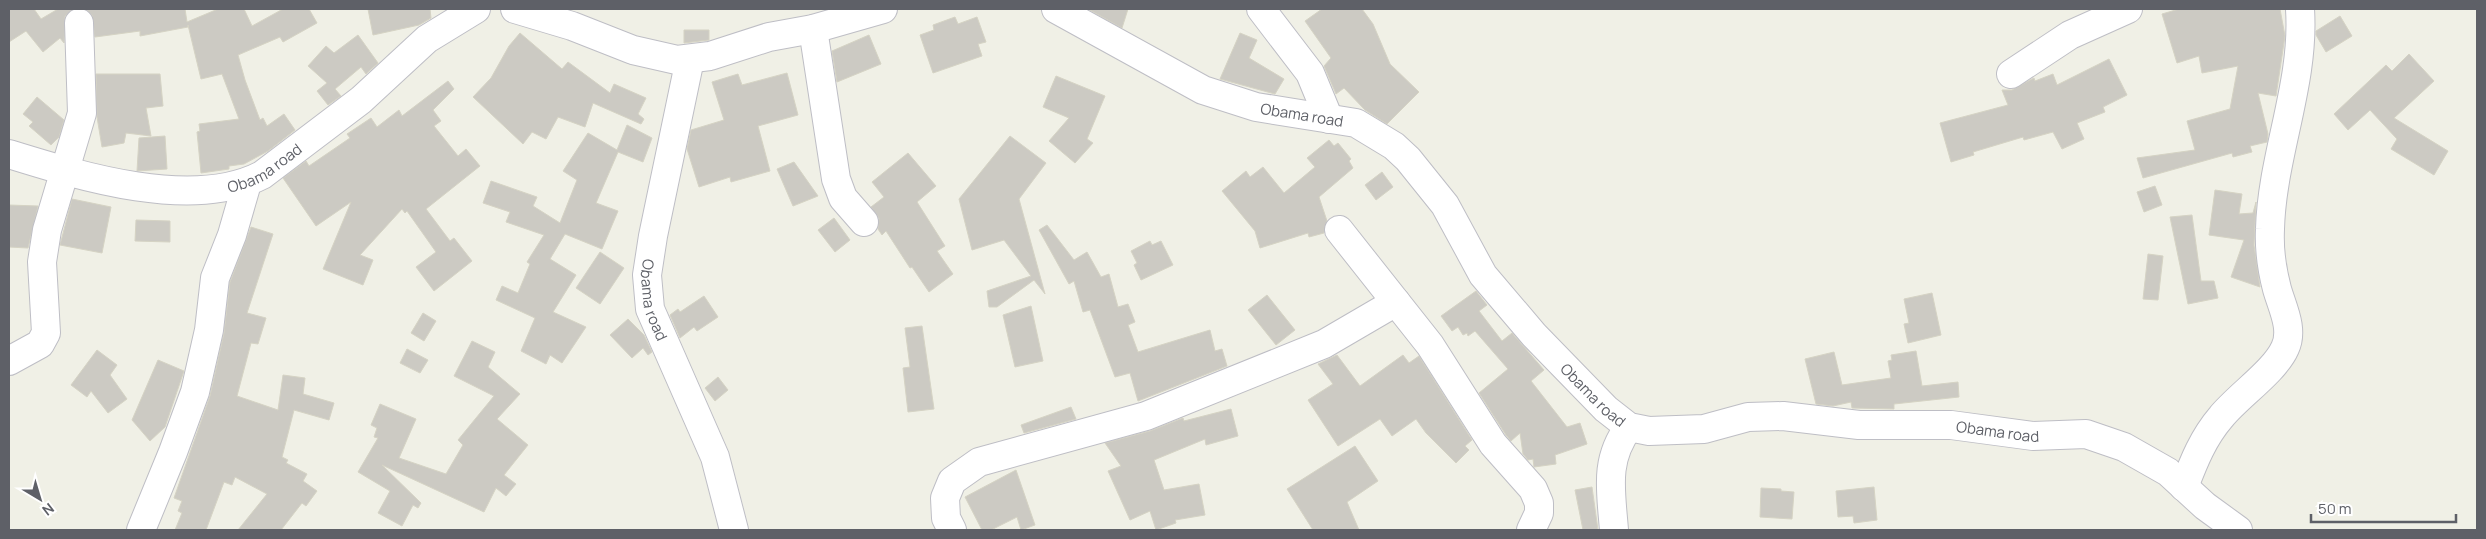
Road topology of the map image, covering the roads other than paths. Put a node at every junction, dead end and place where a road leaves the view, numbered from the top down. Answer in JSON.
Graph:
{"nodes":[{"id":1,"x":474,"y":9,"type":"edge"},
{"id":2,"x":515,"y":9,"type":"edge"},
{"id":3,"x":883,"y":9,"type":"edge"},
{"id":4,"x":1056,"y":9,"type":"edge"},
{"id":5,"x":1261,"y":9,"type":"edge"},
{"id":6,"x":2128,"y":9,"type":"edge"},
{"id":7,"x":2300,"y":9,"type":"edge"},
{"id":8,"x":78,"y":23,"type":"dead end"},
{"id":9,"x":813,"y":29,"type":"junction"},
{"id":10,"x":690,"y":59,"type":"junction"},
{"id":11,"x":2011,"y":74,"type":"dead end"},
{"id":12,"x":1330,"y":118,"type":"junction"},
{"id":13,"x":9,"y":154,"type":"edge"},
{"id":14,"x":64,"y":171,"type":"junction"},
{"id":15,"x":247,"y":183,"type":"junction"},
{"id":16,"x":864,"y":222,"type":"dead end"},
{"id":17,"x":1339,"y":230,"type":"dead end"},
{"id":18,"x":1396,"y":302,"type":"junction"},
{"id":19,"x":9,"y":361,"type":"edge"},
{"id":20,"x":1629,"y":427,"type":"junction"},
{"id":21,"x":2184,"y":486,"type":"junction"},
{"id":22,"x":141,"y":530,"type":"edge"},
{"id":23,"x":734,"y":530,"type":"edge"},
{"id":24,"x":952,"y":530,"type":"edge"},
{"id":25,"x":1532,"y":530,"type":"edge"},
{"id":26,"x":1614,"y":530,"type":"edge"},
{"id":27,"x":2238,"y":530,"type":"edge"}],
"edges":[{"from":1,"to":15,"type":"street","name":"Obama road"},
{"from":2,"to":10,"type":"street"},
{"from":3,"to":9,"type":"street"},
{"from":4,"to":12,"type":"street","name":"Obama road"},
{"from":5,"to":12,"type":"street"},
{"from":6,"to":11,"type":"street"},
{"from":7,"to":21,"type":"street"},
{"from":8,"to":14,"type":"street"},
{"from":9,"to":10,"type":"street"},
{"from":9,"to":16,"type":"street"},
{"from":10,"to":23,"type":"street","name":"Obama road"},
{"from":12,"to":20,"type":"street","name":"Obama road"},
{"from":13,"to":14,"type":"street","name":"Obama road"},
{"from":14,"to":15,"type":"street","name":"Obama road"},
{"from":14,"to":19,"type":"street"},
{"from":15,"to":22,"type":"street"},
{"from":17,"to":18,"type":"street"},
{"from":18,"to":24,"type":"street"},
{"from":18,"to":25,"type":"street"},
{"from":20,"to":21,"type":"street","name":"Obama road"},
{"from":20,"to":26,"type":"street"},
{"from":21,"to":27,"type":"street","name":"Obama road"}]}
